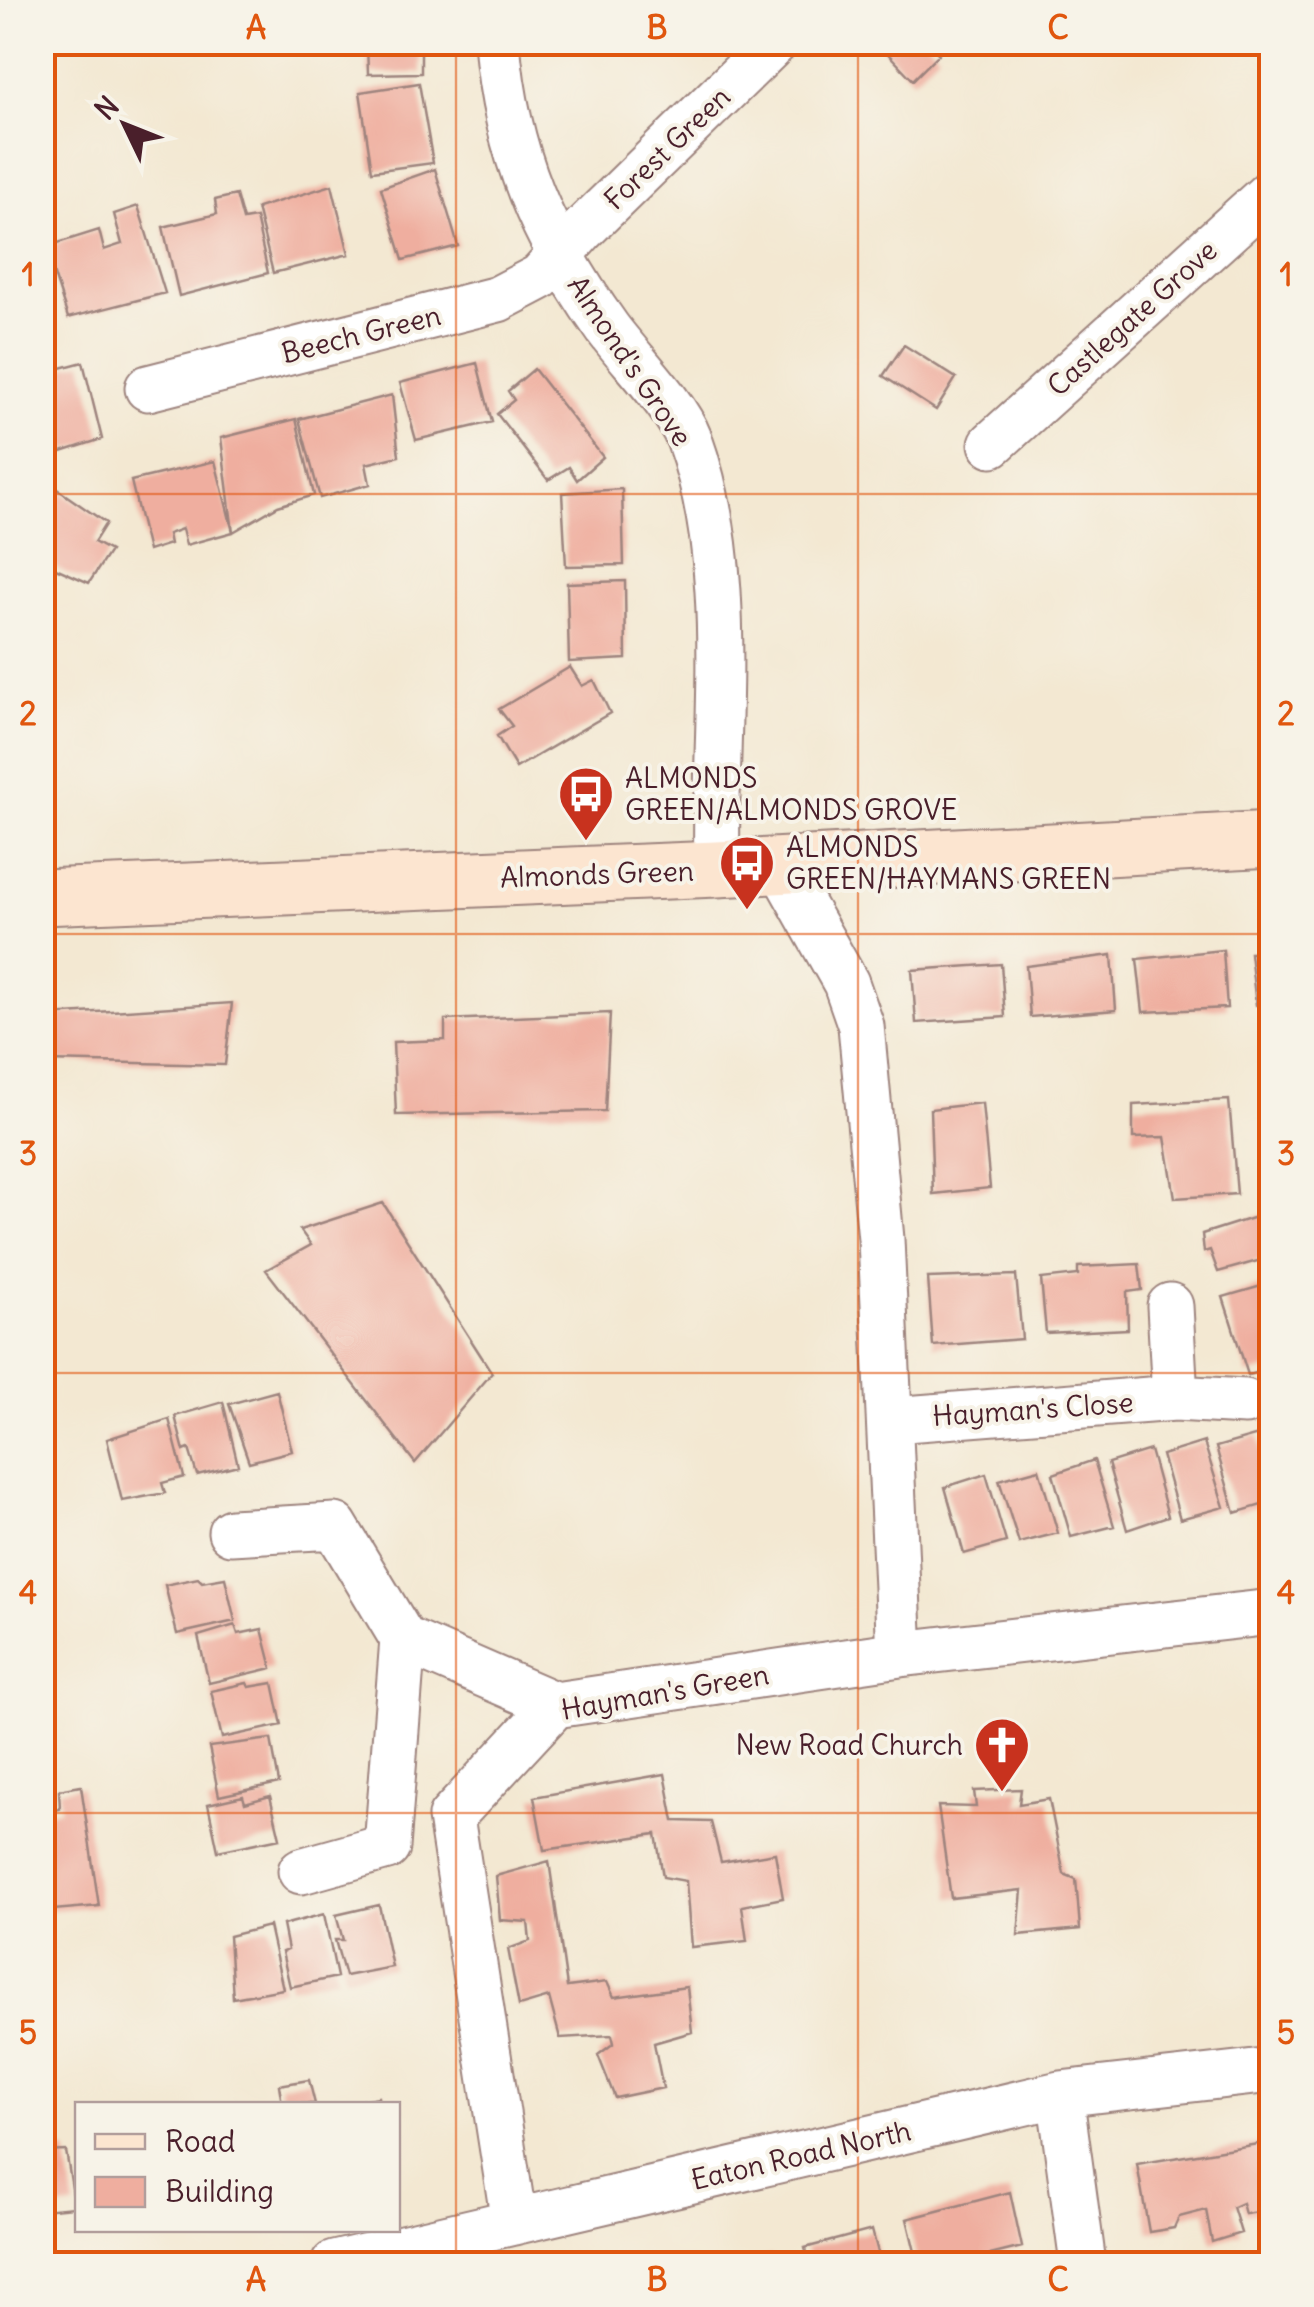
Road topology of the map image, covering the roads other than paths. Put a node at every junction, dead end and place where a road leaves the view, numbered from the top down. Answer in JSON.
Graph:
{"nodes":[{"id":1,"x":496,"y":42,"type":"edge"},
{"id":2,"x":775,"y":42,"type":"edge"},
{"id":3,"x":1272,"y":191,"type":"edge"},
{"id":4,"x":561,"y":255,"type":"junction"},
{"id":5,"x":148,"y":388,"type":"dead end"},
{"id":6,"x":992,"y":444,"type":"dead end"},
{"id":7,"x":1272,"y":839,"type":"edge"},
{"id":8,"x":779,"y":864,"type":"junction"},
{"id":9,"x":717,"y":869,"type":"junction"},
{"id":10,"x":42,"y":897,"type":"edge"},
{"id":11,"x":1170,"y":1306,"type":"dead end"},
{"id":12,"x":1175,"y":1398,"type":"junction"},
{"id":13,"x":1245,"y":1402,"type":"dead end"},
{"id":14,"x":892,"y":1420,"type":"junction"},
{"id":15,"x":230,"y":1532,"type":"dead end"},
{"id":16,"x":1272,"y":1612,"type":"edge"},
{"id":17,"x":403,"y":1639,"type":"junction"},
{"id":18,"x":900,"y":1654,"type":"junction"},
{"id":19,"x":555,"y":1706,"type":"junction"},
{"id":20,"x":301,"y":1871,"type":"dead end"},
{"id":21,"x":1272,"y":2070,"type":"edge"},
{"id":22,"x":1060,"y":2094,"type":"junction"},
{"id":23,"x":514,"y":2222,"type":"junction"},
{"id":24,"x":334,"y":2264,"type":"edge"},
{"id":25,"x":1083,"y":2264,"type":"edge"}],
"edges":[{"from":1,"to":4,"type":"street","name":"Almond's Grove"},
{"from":2,"to":4,"type":"street","name":"Forest Green"},
{"from":3,"to":6,"type":"street","name":"Castlegate Grove"},
{"from":4,"to":5,"type":"street","name":"Beech Green"},
{"from":4,"to":9,"type":"street","name":"Almond's Grove"},
{"from":7,"to":8,"type":"street","name":"Almonds Green"},
{"from":8,"to":9,"type":"street","name":"Almonds Green"},
{"from":8,"to":14,"type":"street"},
{"from":9,"to":10,"type":"street","name":"Almonds Green"},
{"from":11,"to":12,"type":"street"},
{"from":12,"to":13,"type":"street","name":"Hayman's Close"},
{"from":12,"to":14,"type":"street","name":"Hayman's Close"},
{"from":14,"to":18,"type":"street"},
{"from":15,"to":17,"type":"street"},
{"from":16,"to":18,"type":"street","name":"Hayman's Green"},
{"from":17,"to":19,"type":"street"},
{"from":17,"to":20,"type":"street"},
{"from":18,"to":19,"type":"street","name":"Hayman's Green"},
{"from":19,"to":23,"type":"street","name":"Hayman's Green"},
{"from":21,"to":22,"type":"street","name":"Eaton Road North"},
{"from":22,"to":23,"type":"street","name":"Eaton Road North"},
{"from":22,"to":25,"type":"street"},
{"from":23,"to":24,"type":"street","name":"Eaton Road North"}]}
